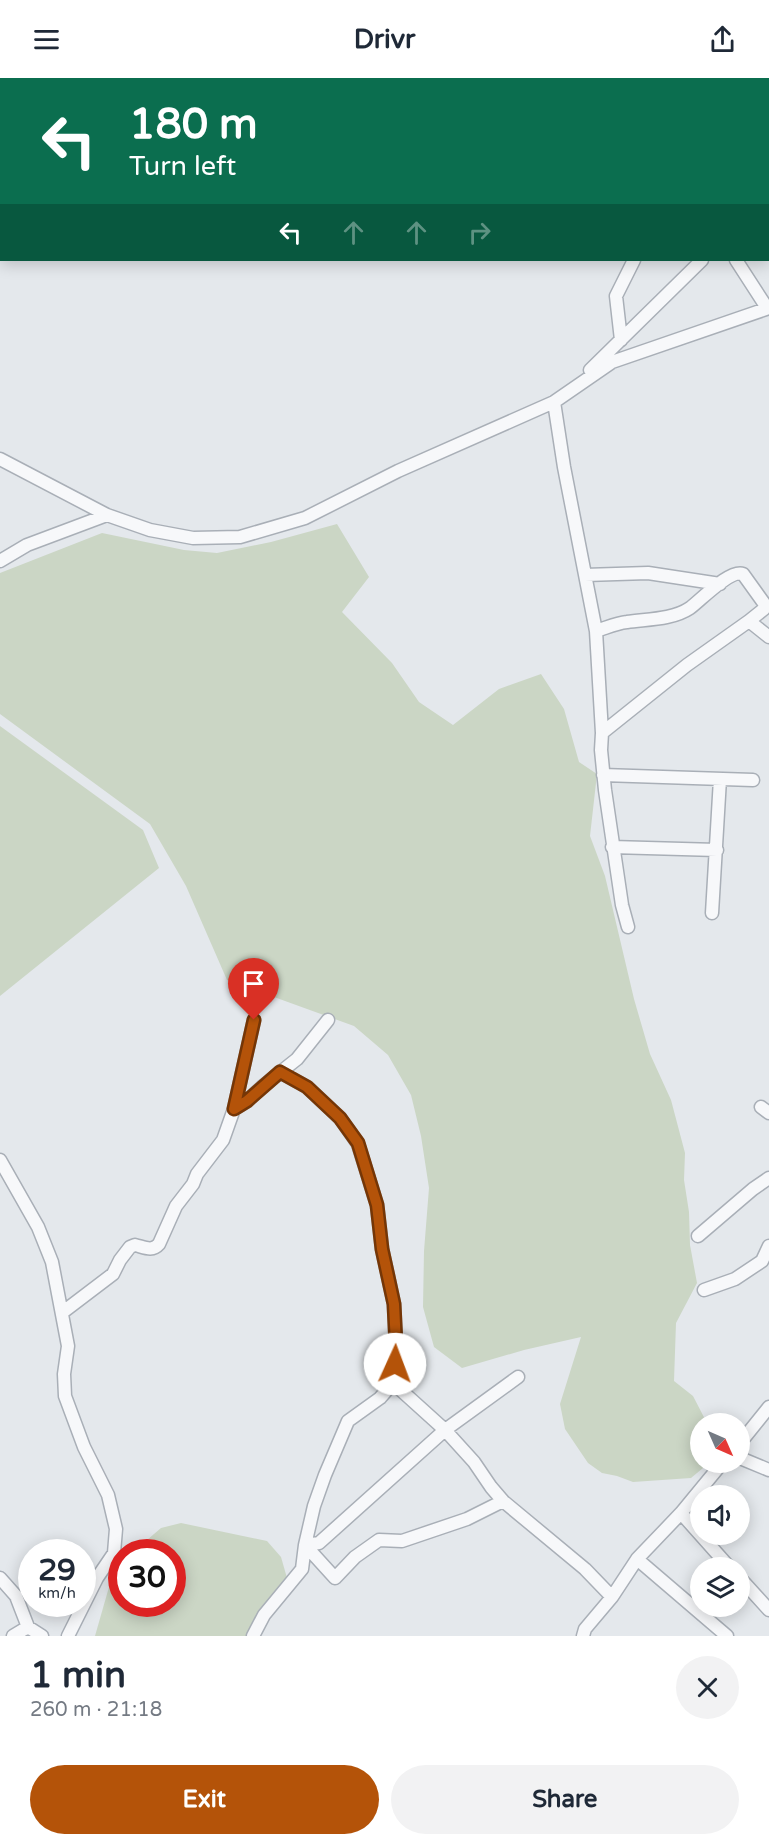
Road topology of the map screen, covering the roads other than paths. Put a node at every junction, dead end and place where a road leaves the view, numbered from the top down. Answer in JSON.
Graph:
{"nodes":[{"id":1,"x":634,"y":261,"type":"edge"},
{"id":2,"x":699,"y":261,"type":"edge"},
{"id":3,"x":737,"y":261,"type":"edge"},
{"id":4,"x":768,"y":308,"type":"edge"},
{"id":5,"x":621,"y":340,"type":"junction"},
{"id":6,"x":568,"y":392,"type":"junction"},
{"id":7,"x":554,"y":402,"type":"junction"},
{"id":8,"x":0,"y":459,"type":"edge"},
{"id":9,"x":107,"y":515,"type":"junction"},
{"id":10,"x":0,"y":561,"type":"edge"},
{"id":11,"x":585,"y":575,"type":"junction"},
{"id":12,"x":720,"y":584,"type":"junction"},
{"id":13,"x":749,"y":621,"type":"junction"},
{"id":14,"x":596,"y":631,"type":"junction"},
{"id":15,"x":769,"y":637,"type":"edge"},
{"id":16,"x":602,"y":733,"type":"junction"},
{"id":17,"x":603,"y":775,"type":"junction"},
{"id":18,"x":720,"y":779,"type":"junction"},
{"id":19,"x":753,"y":780,"type":"dead end"},
{"id":20,"x":612,"y":848,"type":"junction"},
{"id":21,"x":717,"y":850,"type":"junction"},
{"id":22,"x":712,"y":913,"type":"dead end"},
{"id":23,"x":628,"y":927,"type":"dead end"},
{"id":24,"x":254,"y":1020,"type":"dead end"},
{"id":25,"x":328,"y":1020,"type":"dead end"},
{"id":26,"x":280,"y":1072,"type":"junction"},
{"id":27,"x":234,"y":1109,"type":"junction"},
{"id":28,"x":0,"y":1160,"type":"edge"},
{"id":29,"x":769,"y":1178,"type":"edge"},
{"id":30,"x":699,"y":1236,"type":"dead end"},
{"id":31,"x":769,"y":1246,"type":"edge"},
{"id":32,"x":704,"y":1290,"type":"dead end"},
{"id":33,"x":63,"y":1312,"type":"junction"},
{"id":34,"x":518,"y":1377,"type":"dead end"},
{"id":35,"x":393,"y":1383,"type":"junction"},
{"id":36,"x":769,"y":1407,"type":"edge"},
{"id":37,"x":445,"y":1430,"type":"junction"},
{"id":38,"x":750,"y":1431,"type":"edge"},
{"id":39,"x":750,"y":1462,"type":"edge"},
{"id":40,"x":769,"y":1470,"type":"edge"},
{"id":41,"x":714,"y":1473,"type":"edge"},
{"id":42,"x":503,"y":1501,"type":"junction"},
{"id":43,"x":681,"y":1513,"type":"junction"},
{"id":44,"x":305,"y":1545,"type":"junction"},
{"id":45,"x":720,"y":1557,"type":"edge"},
{"id":46,"x":637,"y":1559,"type":"junction"},
{"id":47,"x":0,"y":1578,"type":"edge"},
{"id":48,"x":750,"y":1589,"type":"edge"},
{"id":49,"x":612,"y":1598,"type":"junction"},
{"id":50,"x":769,"y":1610,"type":"edge"},
{"id":51,"x":28,"y":1627,"type":"junction"},
{"id":52,"x":13,"y":1636,"type":"edge"},
{"id":53,"x":42,"y":1636,"type":"edge"},
{"id":54,"x":68,"y":1636,"type":"edge"},
{"id":55,"x":253,"y":1636,"type":"edge"},
{"id":56,"x":583,"y":1636,"type":"edge"},
{"id":57,"x":727,"y":1636,"type":"edge"}],
"edges":[{"from":1,"to":5,"type":"street"},
{"from":2,"to":5,"type":"street"},
{"from":3,"to":4,"type":"street"},
{"from":4,"to":6,"type":"street"},
{"from":5,"to":6,"type":"street"},
{"from":6,"to":7,"type":"street"},
{"from":7,"to":9,"type":"street"},
{"from":7,"to":11,"type":"street"},
{"from":8,"to":9,"type":"street"},
{"from":9,"to":10,"type":"street"},
{"from":11,"to":12,"type":"street"},
{"from":11,"to":14,"type":"street"},
{"from":12,"to":13,"type":"street"},
{"from":12,"to":14,"type":"street"},
{"from":13,"to":15,"type":"street"},
{"from":13,"to":16,"type":"street"},
{"from":14,"to":16,"type":"street"},
{"from":16,"to":17,"type":"street"},
{"from":17,"to":18,"type":"street"},
{"from":17,"to":20,"type":"street"},
{"from":18,"to":19,"type":"street"},
{"from":18,"to":21,"type":"street"},
{"from":20,"to":21,"type":"street"},
{"from":20,"to":23,"type":"street"},
{"from":21,"to":22,"type":"street"},
{"from":24,"to":27,"type":"street"},
{"from":25,"to":26,"type":"street"},
{"from":26,"to":27,"type":"street"},
{"from":26,"to":35,"type":"street"},
{"from":27,"to":33,"type":"street"},
{"from":28,"to":33,"type":"street"},
{"from":29,"to":30,"type":"street"},
{"from":31,"to":32,"type":"street"},
{"from":33,"to":54,"type":"street"},
{"from":34,"to":37,"type":"street"},
{"from":35,"to":37,"type":"street"},
{"from":35,"to":44,"type":"street"},
{"from":36,"to":38,"type":"street"},
{"from":37,"to":42,"type":"street"},
{"from":37,"to":44,"type":"street"},
{"from":39,"to":40,"type":"street"},
{"from":41,"to":43,"type":"street"},
{"from":42,"to":44,"type":"street"},
{"from":42,"to":49,"type":"street"},
{"from":43,"to":45,"type":"street"},
{"from":43,"to":46,"type":"street"},
{"from":44,"to":55,"type":"street"},
{"from":46,"to":49,"type":"street"},
{"from":46,"to":57,"type":"street"},
{"from":47,"to":51,"type":"street"},
{"from":48,"to":50,"type":"street"},
{"from":49,"to":56,"type":"street"},
{"from":51,"to":52,"type":"street"},
{"from":51,"to":53,"type":"street"}]}
